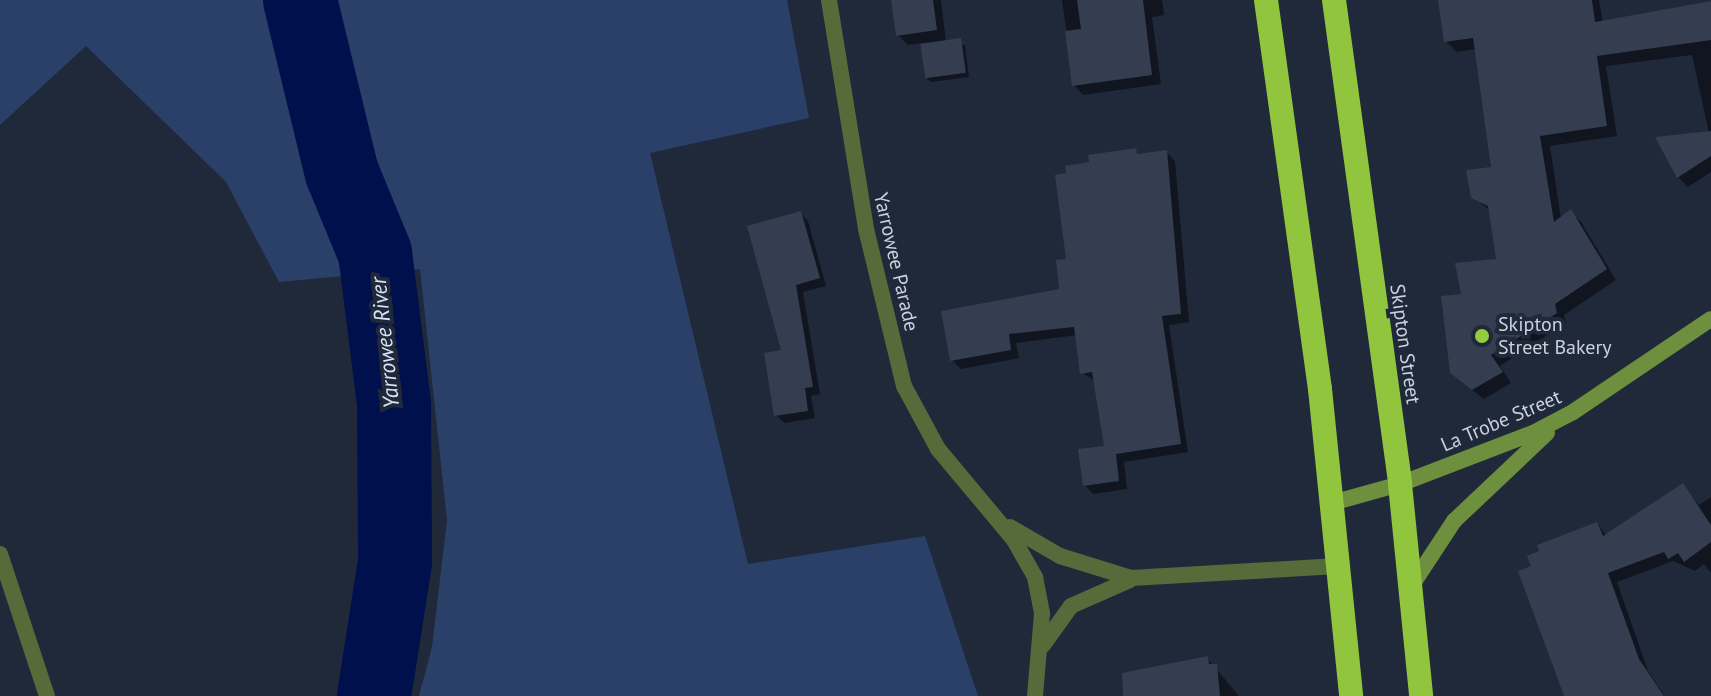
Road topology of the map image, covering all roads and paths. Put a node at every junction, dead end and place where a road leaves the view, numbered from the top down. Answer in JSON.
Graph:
{"nodes":[{"id":1,"x":829,"y":0,"type":"edge"},
{"id":2,"x":1266,"y":0,"type":"edge"},
{"id":3,"x":1334,"y":0,"type":"edge"},
{"id":4,"x":1711,"y":319,"type":"edge"},
{"id":5,"x":1573,"y":412,"type":"junction"},
{"id":6,"x":1400,"y":484,"type":"junction"},
{"id":7,"x":1332,"y":503,"type":"junction"},
{"id":8,"x":986,"y":509,"type":"junction"},
{"id":9,"x":0,"y":554,"type":"edge"},
{"id":10,"x":1338,"y":566,"type":"junction"},
{"id":11,"x":1142,"y":578,"type":"junction"},
{"id":12,"x":1412,"y":585,"type":"junction"},
{"id":13,"x":1038,"y":666,"type":"junction"},
{"id":14,"x":47,"y":696,"type":"edge"},
{"id":15,"x":1035,"y":696,"type":"edge"},
{"id":16,"x":1351,"y":696,"type":"edge"},
{"id":17,"x":1421,"y":696,"type":"edge"}],
"edges":[{"from":1,"to":8,"type":"street","name":"Yarrowee Parade"},
{"from":2,"to":7,"type":"highway"},
{"from":3,"to":6,"type":"highway","name":"Skipton Street"},
{"from":4,"to":5,"type":"main road","name":"La Trobe Street"},
{"from":5,"to":6,"type":"main road","name":"La Trobe Street"},
{"from":5,"to":12,"type":"main road"},
{"from":6,"to":7,"type":"main road","name":"La Trobe Street"},
{"from":6,"to":12,"type":"highway","name":"Skipton Street"},
{"from":7,"to":10,"type":"highway"},
{"from":8,"to":11,"type":"street","name":"Yarrowee Parade"},
{"from":8,"to":13,"type":"street","name":"Yarrowee Parade"},
{"from":9,"to":14,"type":"street"},
{"from":10,"to":11,"type":"street","name":"Yarrowee Parade"},
{"from":10,"to":16,"type":"highway"},
{"from":11,"to":13,"type":"street","name":"Yarrowee Parade"},
{"from":12,"to":17,"type":"highway","name":"Skipton Street"},
{"from":13,"to":15,"type":"street","name":"Yarrowee Parade"}]}
